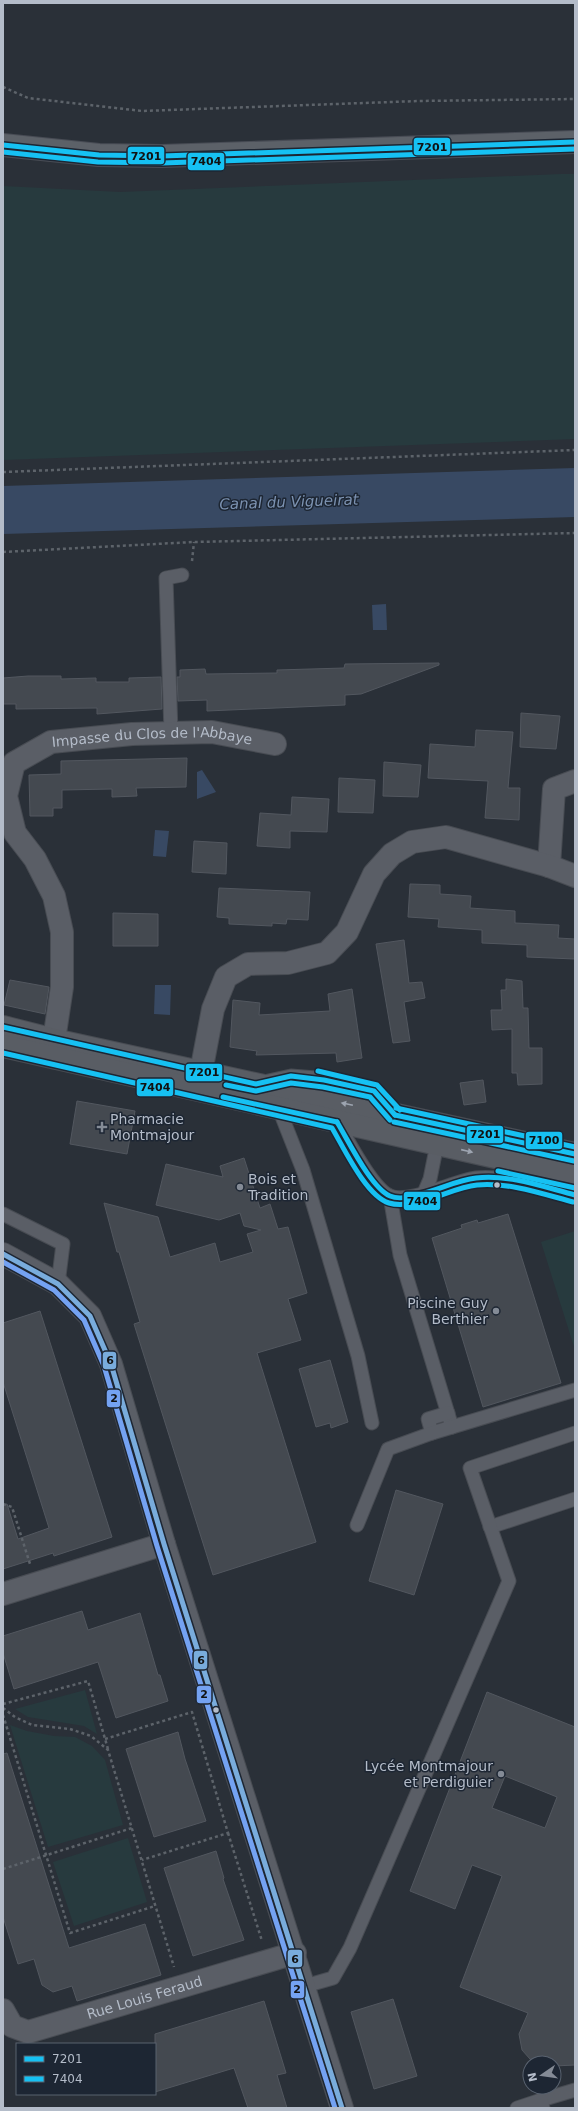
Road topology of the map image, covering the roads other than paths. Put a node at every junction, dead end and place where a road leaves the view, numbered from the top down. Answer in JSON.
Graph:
{"nodes":[{"id":1,"x":575,"y":142,"type":"edge"},
{"id":2,"x":3,"y":145,"type":"edge"},
{"id":3,"x":182,"y":575,"type":"dead end"},
{"id":4,"x":171,"y":733,"type":"junction"},
{"id":5,"x":275,"y":744,"type":"dead end"},
{"id":6,"x":575,"y":780,"type":"edge"},
{"id":7,"x":549,"y":866,"type":"junction"},
{"id":8,"x":575,"y":876,"type":"edge"},
{"id":9,"x":3,"y":1027,"type":"edge"},
{"id":10,"x":54,"y":1040,"type":"junction"},
{"id":11,"x":3,"y":1046,"type":"edge"},
{"id":12,"x":36,"y":1054,"type":"junction"},
{"id":13,"x":67,"y":1056,"type":"junction"},
{"id":14,"x":137,"y":1067,"type":"junction"},
{"id":15,"x":201,"y":1072,"type":"junction"},
{"id":16,"x":166,"y":1084,"type":"junction"},
{"id":17,"x":227,"y":1098,"type":"junction"},
{"id":18,"x":279,"y":1109,"type":"junction"},
{"id":19,"x":390,"y":1114,"type":"junction"},
{"id":20,"x":336,"y":1122,"type":"junction"},
{"id":21,"x":437,"y":1144,"type":"junction"},
{"id":22,"x":571,"y":1156,"type":"edge"},
{"id":23,"x":498,"y":1158,"type":"junction"},
{"id":24,"x":575,"y":1175,"type":"edge"},
{"id":25,"x":424,"y":1194,"type":"junction"},
{"id":26,"x":575,"y":1195,"type":"edge"},
{"id":27,"x":390,"y":1196,"type":"junction"},
{"id":28,"x":3,"y":1214,"type":"edge"},
{"id":29,"x":3,"y":1254,"type":"edge"},
{"id":30,"x":58,"y":1284,"type":"junction"},
{"id":31,"x":575,"y":1390,"type":"edge"},
{"id":32,"x":448,"y":1413,"type":"junction"},
{"id":33,"x":372,"y":1422,"type":"dead end"},
{"id":34,"x":452,"y":1427,"type":"junction"},
{"id":35,"x":432,"y":1433,"type":"junction"},
{"id":36,"x":575,"y":1433,"type":"edge"},
{"id":37,"x":575,"y":1499,"type":"edge"},
{"id":38,"x":357,"y":1525,"type":"dead end"},
{"id":39,"x":490,"y":1527,"type":"junction"},
{"id":40,"x":164,"y":1544,"type":"junction"},
{"id":41,"x":3,"y":1594,"type":"edge"},
{"id":42,"x":295,"y":1953,"type":"junction"},
{"id":43,"x":305,"y":1986,"type":"junction"},
{"id":44,"x":3,"y":2010,"type":"edge"},
{"id":45,"x":575,"y":2090,"type":"edge"},
{"id":46,"x":542,"y":2104,"type":"edge"},
{"id":47,"x":342,"y":2108,"type":"edge"},
{"id":48,"x":517,"y":2108,"type":"edge"}],
"edges":[{"from":1,"to":2,"type":"main road"},
{"from":3,"to":4,"type":"lane"},
{"from":4,"to":5,"type":"street","name":"Impasse du Clos de l'Abbaye"},
{"from":4,"to":10,"type":"street","name":"Impasse du Clos de l'Abbaye"},
{"from":6,"to":7,"type":"street"},
{"from":7,"to":8,"type":"street"},
{"from":7,"to":15,"type":"street"},
{"from":9,"to":10,"type":"main road"},
{"from":10,"to":12,"type":"main road"},
{"from":10,"to":13,"type":"main road"},
{"from":10,"to":14,"type":"main road"},
{"from":11,"to":12,"type":"main road"},
{"from":12,"to":13,"type":"main road"},
{"from":13,"to":14,"type":"main road"},
{"from":14,"to":15,"type":"main road"},
{"from":14,"to":16,"type":"main road"},
{"from":15,"to":16,"type":"main road"},
{"from":15,"to":17,"type":"main road"},
{"from":19,"to":15,"type":"main road","one_way":true},
{"from":16,"to":17,"type":"main road"},
{"from":17,"to":18,"type":"main road"},
{"from":18,"to":20,"type":"main road"},
{"from":18,"to":33,"type":"lane"},
{"from":19,"to":21,"type":"main road"},
{"from":19,"to":22,"type":"main road"},
{"from":20,"to":21,"type":"main road"},
{"from":20,"to":27,"type":"lane"},
{"from":21,"to":23,"type":"main road","one_way":true},
{"from":21,"to":25,"type":"lane"},
{"from":22,"to":23,"type":"main road"},
{"from":23,"to":24,"type":"main road"},
{"from":25,"to":26,"type":"lane"},
{"from":25,"to":27,"type":"lane"},
{"from":27,"to":32,"type":"lane"},
{"from":28,"to":30,"type":"lane"},
{"from":29,"to":30,"type":"street"},
{"from":30,"to":40,"type":"street"},
{"from":31,"to":34,"type":"lane"},
{"from":32,"to":34,"type":"lane"},
{"from":32,"to":35,"type":"lane"},
{"from":34,"to":35,"type":"lane"},
{"from":35,"to":38,"type":"lane"},
{"from":36,"to":39,"type":"lane"},
{"from":37,"to":39,"type":"lane"},
{"from":39,"to":43,"type":"lane"},
{"from":40,"to":41,"type":"street"},
{"from":40,"to":42,"type":"street"},
{"from":42,"to":43,"type":"street"},
{"from":42,"to":44,"type":"street","name":"Rue Louis Feraud"},
{"from":43,"to":47,"type":"street"},
{"from":45,"to":46,"type":"lane"},
{"from":46,"to":48,"type":"lane"}]}
